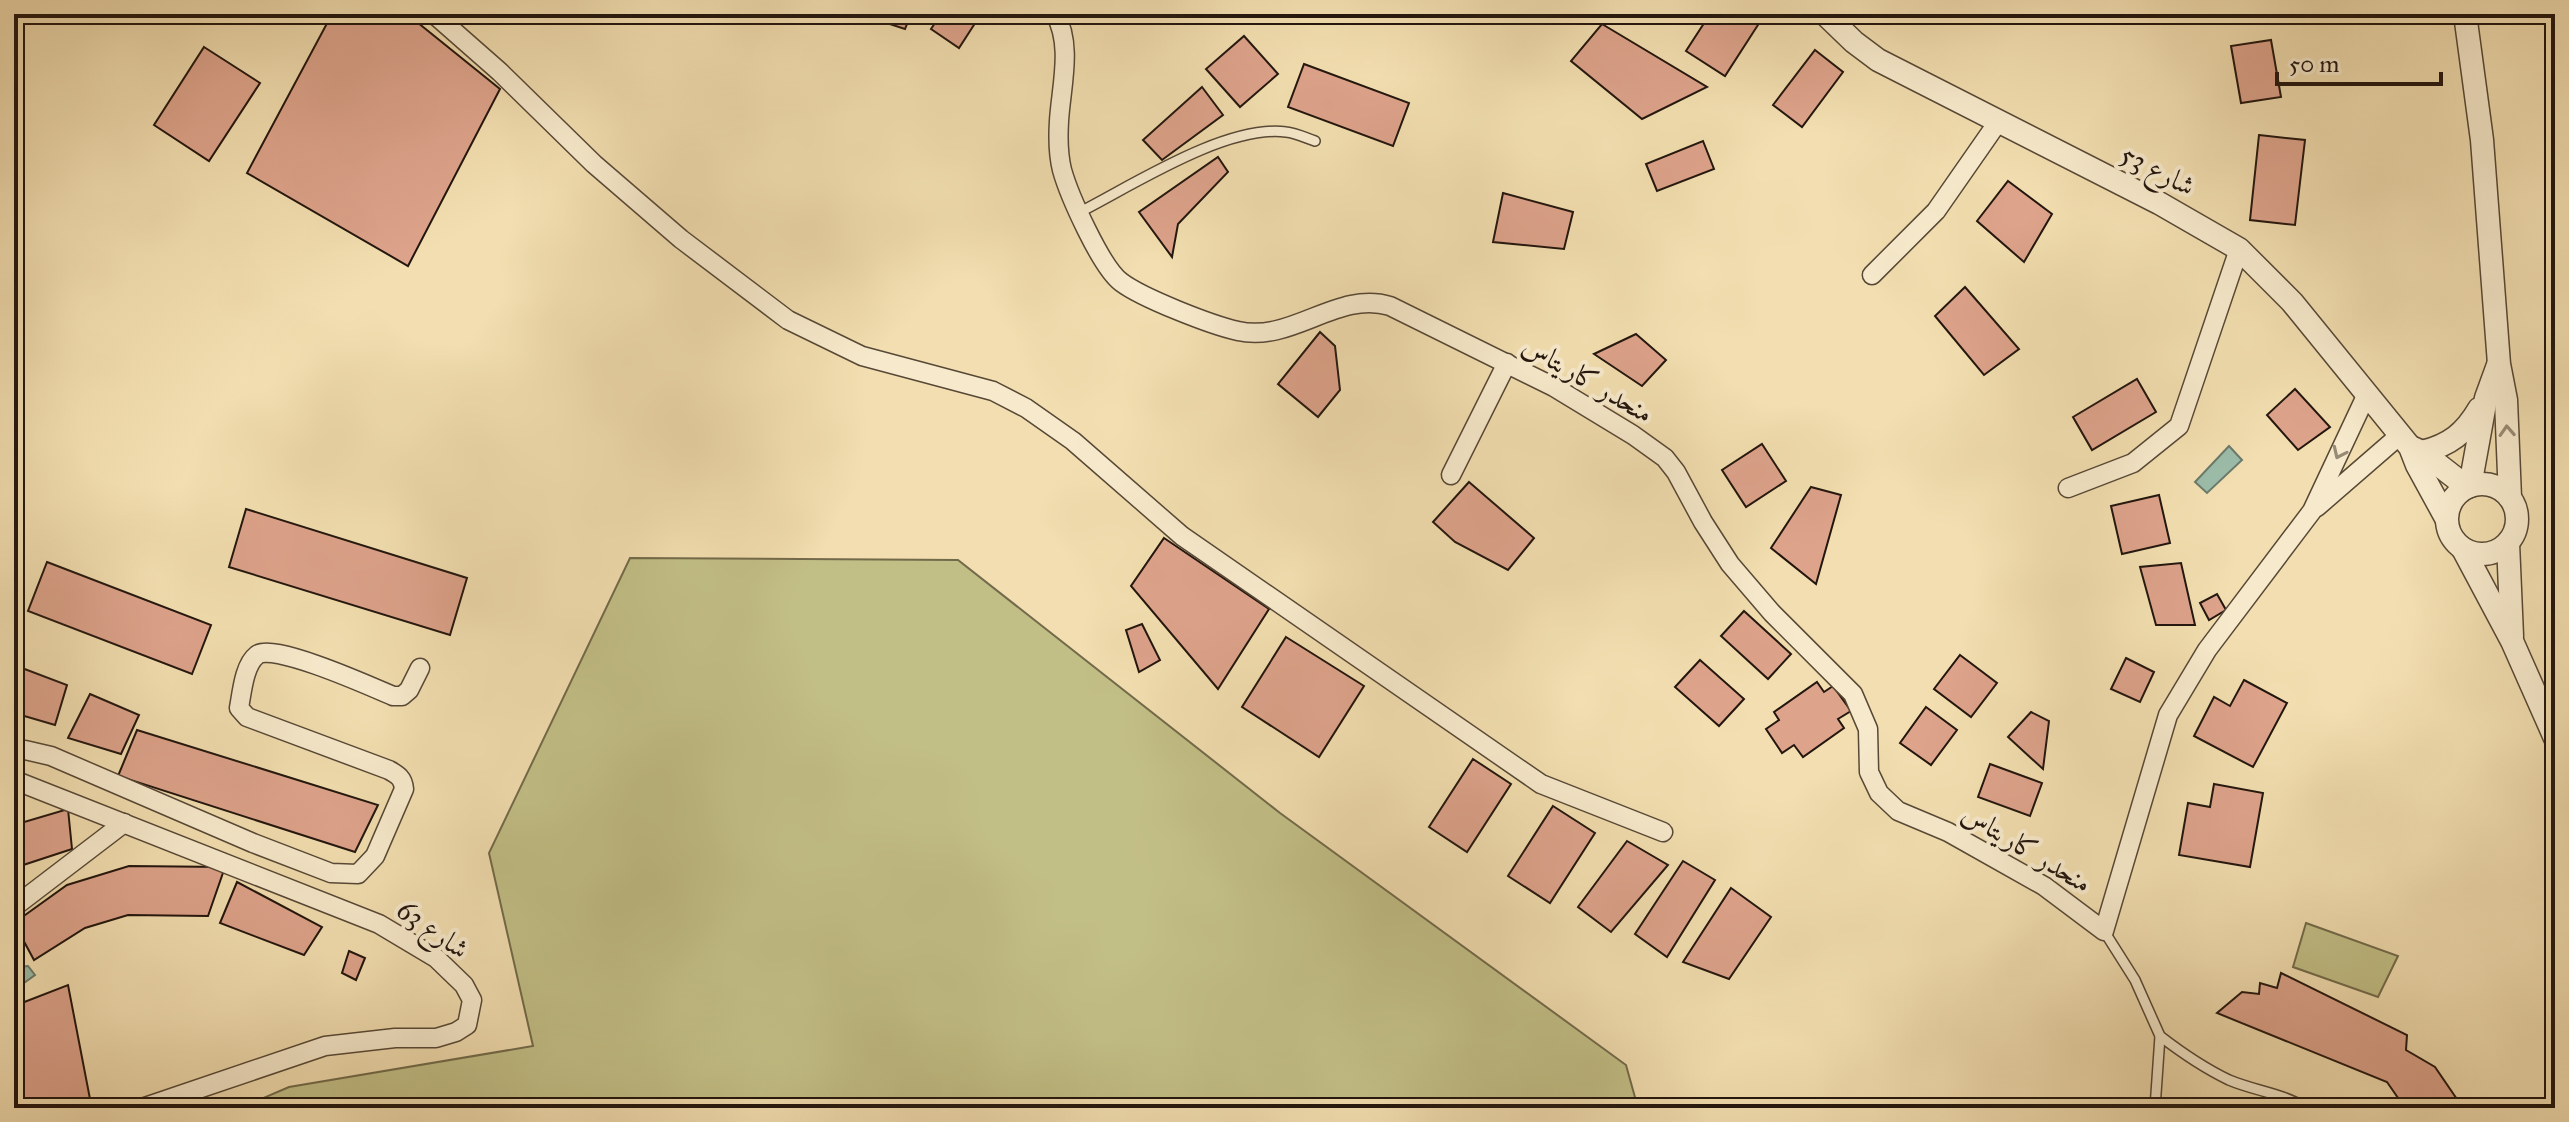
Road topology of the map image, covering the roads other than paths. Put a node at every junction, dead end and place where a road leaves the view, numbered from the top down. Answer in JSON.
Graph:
{"nodes":[{"id":1,"x":434,"y":14,"type":"edge"},
{"id":2,"x":1055,"y":14,"type":"edge"},
{"id":3,"x":1825,"y":14,"type":"edge"},
{"id":4,"x":2465,"y":14,"type":"edge"},
{"id":5,"x":1998,"y":122,"type":"junction"},
{"id":6,"x":1315,"y":141,"type":"dead end"},
{"id":7,"x":1080,"y":212,"type":"junction"},
{"id":8,"x":2239,"y":249,"type":"junction"},
{"id":9,"x":1872,"y":275,"type":"dead end"},
{"id":10,"x":1507,"y":363,"type":"junction"},
{"id":11,"x":2499,"y":364,"type":"junction"},
{"id":12,"x":2366,"y":396,"type":"junction"},
{"id":13,"x":2486,"y":398,"type":"junction"},
{"id":14,"x":2411,"y":445,"type":"junction"},
{"id":15,"x":1451,"y":475,"type":"dead end"},
{"id":16,"x":2468,"y":487,"type":"junction"},
{"id":17,"x":2068,"y":488,"type":"dead end"},
{"id":18,"x":2510,"y":498,"type":"junction"},
{"id":19,"x":2312,"y":511,"type":"junction"},
{"id":20,"x":2446,"y":518,"type":"junction"},
{"id":21,"x":2508,"y":543,"type":"junction"},
{"id":22,"x":2463,"y":549,"type":"junction"},
{"id":23,"x":2512,"y":641,"type":"junction"},
{"id":24,"x":420,"y":668,"type":"dead end"},
{"id":25,"x":2555,"y":738,"type":"edge"},
{"id":26,"x":14,"y":750,"type":"edge"},
{"id":27,"x":14,"y":780,"type":"edge"},
{"id":28,"x":124,"y":823,"type":"junction"},
{"id":29,"x":1663,"y":832,"type":"dead end"},
{"id":30,"x":14,"y":907,"type":"edge"},
{"id":31,"x":2104,"y":931,"type":"junction"},
{"id":32,"x":2160,"y":1036,"type":"junction"},
{"id":33,"x":142,"y":1108,"type":"edge"},
{"id":34,"x":2155,"y":1108,"type":"edge"},
{"id":35,"x":2306,"y":1108,"type":"edge"}],
"edges":[{"from":1,"to":29,"type":"street"},
{"from":2,"to":7,"type":"street","name":"منحدر كاريتاس"},
{"from":3,"to":5,"type":"street","name":"شارع 53"},
{"from":4,"to":11,"type":"street"},
{"from":5,"to":8,"type":"street","name":"شارع 53"},
{"from":5,"to":9,"type":"street"},
{"from":6,"to":7,"type":"lane"},
{"from":7,"to":10,"type":"street","name":"منحدر كاريتاس"},
{"from":8,"to":12,"type":"street","name":"شارع 53"},
{"from":8,"to":17,"type":"street"},
{"from":10,"to":15,"type":"street"},
{"from":10,"to":31,"type":"street","name":"منحدر كاريتاس"},
{"from":11,"to":13,"type":"street"},
{"from":18,"to":11,"type":"street","one_way":true},
{"from":12,"to":14,"type":"street","name":"شارع 53"},
{"from":12,"to":19,"type":"street","one_way":true},
{"from":13,"to":14,"type":"street"},
{"from":13,"to":16,"type":"street"},
{"from":14,"to":16,"type":"street"},
{"from":14,"to":19,"type":"street"},
{"from":14,"to":20,"type":"street"},
{"from":16,"to":18,"type":"street"},
{"from":16,"to":20,"type":"street"},
{"from":18,"to":21,"type":"street"},
{"from":19,"to":31,"type":"street"},
{"from":20,"to":22,"type":"street"},
{"from":21,"to":22,"type":"street"},
{"from":21,"to":23,"type":"street"},
{"from":22,"to":23,"type":"street"},
{"from":23,"to":25,"type":"street"},
{"from":24,"to":26,"type":"street"},
{"from":27,"to":28,"type":"street","name":"شارع 63"},
{"from":28,"to":30,"type":"street"},
{"from":28,"to":33,"type":"street","name":"شارع 63"},
{"from":31,"to":32,"type":"lane"},
{"from":32,"to":34,"type":"lane"},
{"from":32,"to":35,"type":"lane"}]}
